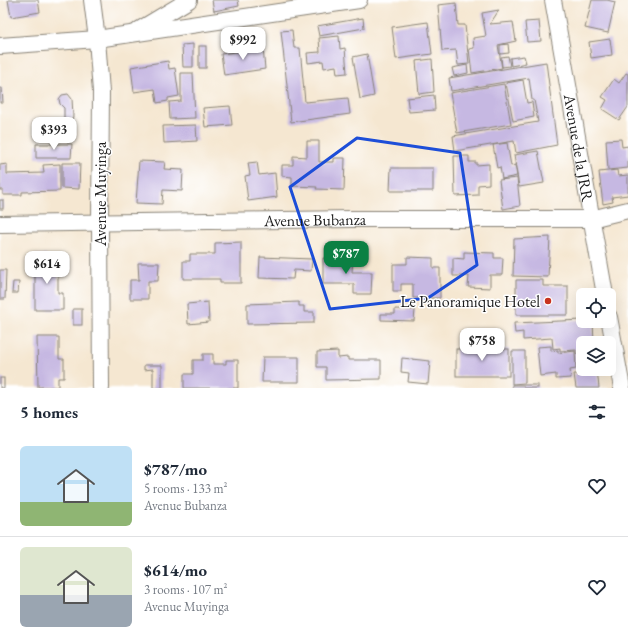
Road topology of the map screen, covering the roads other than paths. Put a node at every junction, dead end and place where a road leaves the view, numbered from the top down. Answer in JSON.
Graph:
{"nodes":[{"id":1,"x":92,"y":0,"type":"edge"},
{"id":2,"x":188,"y":0,"type":"edge"},
{"id":3,"x":360,"y":0,"type":"edge"},
{"id":4,"x":553,"y":0,"type":"edge"},
{"id":5,"x":134,"y":33,"type":"junction"},
{"id":6,"x":98,"y":39,"type":"junction"},
{"id":7,"x":0,"y":46,"type":"edge"},
{"id":8,"x":628,"y":210,"type":"edge"},
{"id":9,"x":591,"y":219,"type":"junction"},
{"id":10,"x":100,"y":223,"type":"junction"},
{"id":11,"x":0,"y":224,"type":"edge"},
{"id":12,"x":604,"y":288,"type":"edge"},
{"id":13,"x":611,"y":328,"type":"edge"},
{"id":14,"x":102,"y":388,"type":"edge"},
{"id":15,"x":622,"y":388,"type":"edge"}],
"edges":[{"from":1,"to":6,"type":"street","name":"Avenue Muyinga"},
{"from":2,"to":5,"type":"street"},
{"from":3,"to":5,"type":"street"},
{"from":4,"to":9,"type":"street","name":"Avenue de la JRR"},
{"from":5,"to":6,"type":"street"},
{"from":6,"to":7,"type":"street"},
{"from":6,"to":10,"type":"street","name":"Avenue Muyinga"},
{"from":8,"to":9,"type":"street","name":"Avenue Bubanza"},
{"from":9,"to":10,"type":"street","name":"Avenue Bubanza"},
{"from":9,"to":12,"type":"street","name":"Avenue de la JRR"},
{"from":10,"to":11,"type":"street","name":"Avenue Bubanza"},
{"from":10,"to":14,"type":"street","name":"Avenue Muyinga"},
{"from":13,"to":15,"type":"street"}]}
